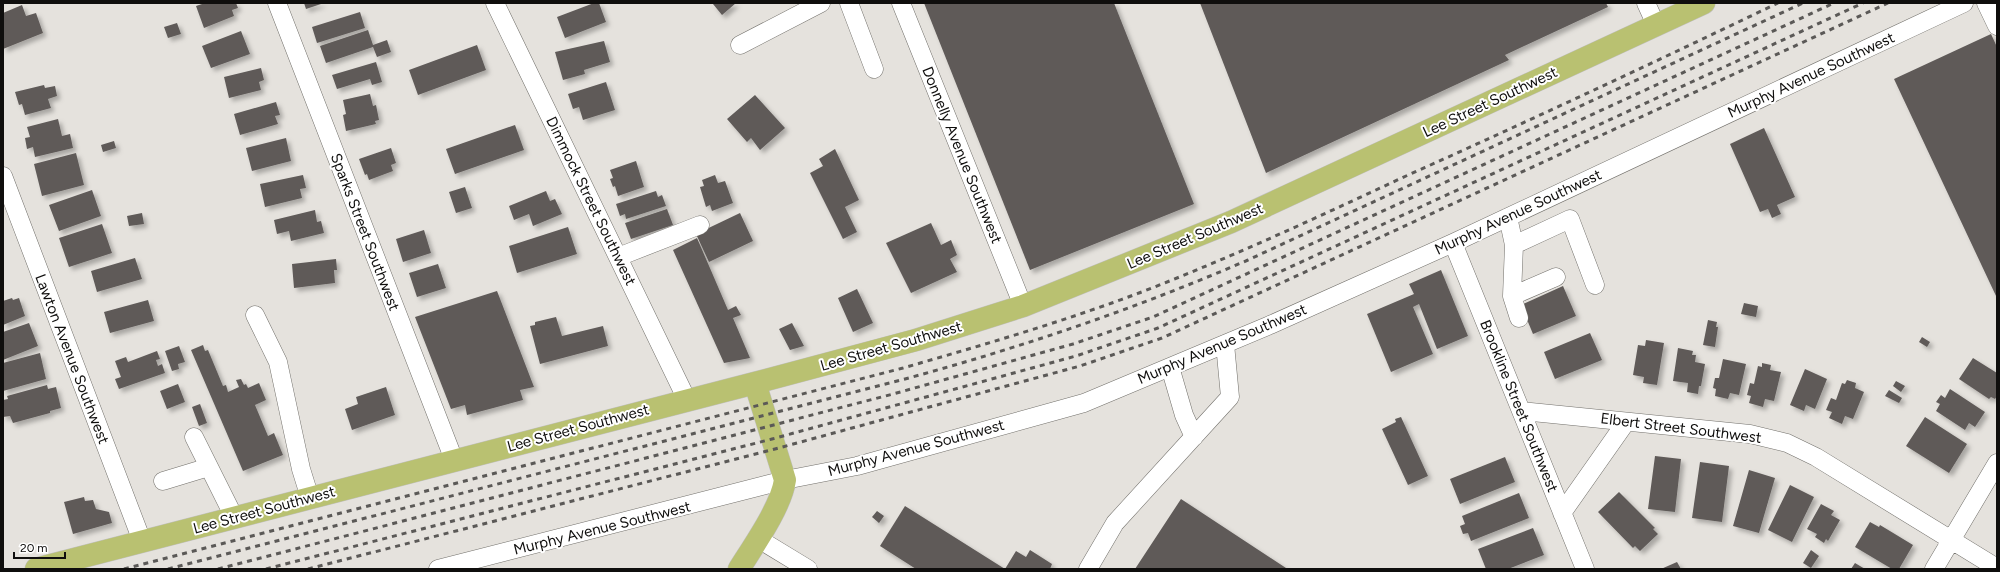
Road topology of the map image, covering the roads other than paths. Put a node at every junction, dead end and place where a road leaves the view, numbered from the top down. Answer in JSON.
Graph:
{"nodes":[{"id":1,"x":277,"y":3,"type":"edge"},
{"id":2,"x":495,"y":3,"type":"edge"},
{"id":3,"x":821,"y":3,"type":"edge"},
{"id":4,"x":849,"y":3,"type":"edge"},
{"id":5,"x":901,"y":3,"type":"edge"},
{"id":6,"x":1646,"y":3,"type":"edge"},
{"id":7,"x":1704,"y":3,"type":"edge"},
{"id":8,"x":1964,"y":3,"type":"edge"},
{"id":9,"x":1986,"y":3,"type":"edge"},
{"id":10,"x":1656,"y":25,"type":"junction"},
{"id":11,"x":1997,"y":26,"type":"edge"},
{"id":12,"x":740,"y":46,"type":"dead end"},
{"id":13,"x":874,"y":69,"type":"dead end"},
{"id":14,"x":3,"y":176,"type":"edge"},
{"id":15,"x":1559,"y":193,"type":"junction"},
{"id":16,"x":1508,"y":217,"type":"junction"},
{"id":17,"x":1570,"y":219,"type":"junction"},
{"id":18,"x":700,"y":225,"type":"dead end"},
{"id":19,"x":1453,"y":243,"type":"junction"},
{"id":20,"x":1514,"y":244,"type":"junction"},
{"id":21,"x":618,"y":257,"type":"junction"},
{"id":22,"x":1556,"y":277,"type":"dead end"},
{"id":23,"x":1595,"y":285,"type":"dead end"},
{"id":24,"x":1512,"y":296,"type":"junction"},
{"id":25,"x":1023,"y":306,"type":"junction"},
{"id":26,"x":255,"y":315,"type":"dead end"},
{"id":27,"x":1519,"y":318,"type":"dead end"},
{"id":28,"x":1225,"y":344,"type":"junction"},
{"id":29,"x":1170,"y":367,"type":"junction"},
{"id":30,"x":755,"y":383,"type":"junction"},
{"id":31,"x":687,"y":400,"type":"junction"},
{"id":32,"x":1522,"y":411,"type":"junction"},
{"id":33,"x":1626,"y":422,"type":"junction"},
{"id":34,"x":194,"y":437,"type":"dead end"},
{"id":35,"x":1194,"y":438,"type":"junction"},
{"id":36,"x":454,"y":460,"type":"junction"},
{"id":37,"x":1997,"y":463,"type":"edge"},
{"id":38,"x":209,"y":467,"type":"junction"},
{"id":39,"x":785,"y":480,"type":"junction"},
{"id":40,"x":163,"y":481,"type":"dead end"},
{"id":41,"x":310,"y":498,"type":"junction"},
{"id":42,"x":1562,"y":513,"type":"junction"},
{"id":43,"x":234,"y":517,"type":"junction"},
{"id":44,"x":758,"y":538,"type":"junction"},
{"id":45,"x":1951,"y":541,"type":"junction"},
{"id":46,"x":142,"y":542,"type":"junction"},
{"id":47,"x":1997,"y":568,"type":"edge"},
{"id":48,"x":36,"y":569,"type":"edge"},
{"id":49,"x":438,"y":569,"type":"edge"},
{"id":50,"x":739,"y":569,"type":"edge"},
{"id":51,"x":808,"y":569,"type":"edge"},
{"id":52,"x":1088,"y":569,"type":"edge"},
{"id":53,"x":1585,"y":569,"type":"edge"},
{"id":54,"x":1934,"y":569,"type":"edge"}],
"edges":[{"from":1,"to":36,"type":"street","name":"Sparks Street Southwest"},
{"from":2,"to":21,"type":"street","name":"Dimmock Street Southwest"},
{"from":3,"to":12,"type":"street"},
{"from":4,"to":13,"type":"street"},
{"from":5,"to":25,"type":"street","name":"Donnelly Avenue Southwest"},
{"from":6,"to":10,"type":"street"},
{"from":7,"to":10,"type":"main road","name":"Lee Street Southwest"},
{"from":8,"to":15,"type":"street","name":"Murphy Avenue Southwest"},
{"from":9,"to":11,"type":"street"},
{"from":10,"to":25,"type":"main road","name":"Lee Street Southwest"},
{"from":14,"to":46,"type":"street","name":"Lawton Avenue Southwest"},
{"from":15,"to":16,"type":"street","name":"Murphy Avenue Southwest"},
{"from":15,"to":17,"type":"street"},
{"from":16,"to":19,"type":"street","name":"Murphy Avenue Southwest"},
{"from":16,"to":20,"type":"street"},
{"from":17,"to":20,"type":"street"},
{"from":17,"to":23,"type":"street"},
{"from":18,"to":21,"type":"street"},
{"from":19,"to":28,"type":"street","name":"Murphy Avenue Southwest"},
{"from":19,"to":32,"type":"street","name":"Brookline Street Southwest"},
{"from":20,"to":24,"type":"street"},
{"from":21,"to":31,"type":"street","name":"Dimmock Street Southwest"},
{"from":22,"to":24,"type":"street"},
{"from":24,"to":27,"type":"street"},
{"from":25,"to":30,"type":"main road","name":"Lee Street Southwest"},
{"from":26,"to":41,"type":"street"},
{"from":28,"to":29,"type":"street","name":"Murphy Avenue Southwest"},
{"from":28,"to":35,"type":"street"},
{"from":29,"to":35,"type":"street"},
{"from":29,"to":39,"type":"street","name":"Murphy Avenue Southwest"},
{"from":30,"to":31,"type":"main road","name":"Lee Street Southwest"},
{"from":30,"to":39,"type":"main road"},
{"from":31,"to":36,"type":"main road","name":"Lee Street Southwest"},
{"from":32,"to":33,"type":"street","name":"Elbert Street Southwest"},
{"from":32,"to":42,"type":"street","name":"Brookline Street Southwest"},
{"from":33,"to":42,"type":"street"},
{"from":33,"to":45,"type":"street","name":"Elbert Street Southwest"},
{"from":34,"to":38,"type":"street"},
{"from":35,"to":52,"type":"street"},
{"from":36,"to":41,"type":"main road","name":"Lee Street Southwest"},
{"from":37,"to":45,"type":"street"},
{"from":38,"to":40,"type":"street"},
{"from":38,"to":43,"type":"street"},
{"from":39,"to":44,"type":"main road"},
{"from":39,"to":49,"type":"street","name":"Murphy Avenue Southwest"},
{"from":41,"to":43,"type":"main road","name":"Lee Street Southwest"},
{"from":42,"to":53,"type":"street","name":"Brookline Street Southwest"},
{"from":43,"to":46,"type":"main road","name":"Lee Street Southwest"},
{"from":44,"to":50,"type":"main road"},
{"from":44,"to":51,"type":"street"},
{"from":45,"to":47,"type":"street","name":"Elbert Street Southwest"},
{"from":45,"to":54,"type":"street"},
{"from":46,"to":48,"type":"main road","name":"Lee Street Southwest"}]}
